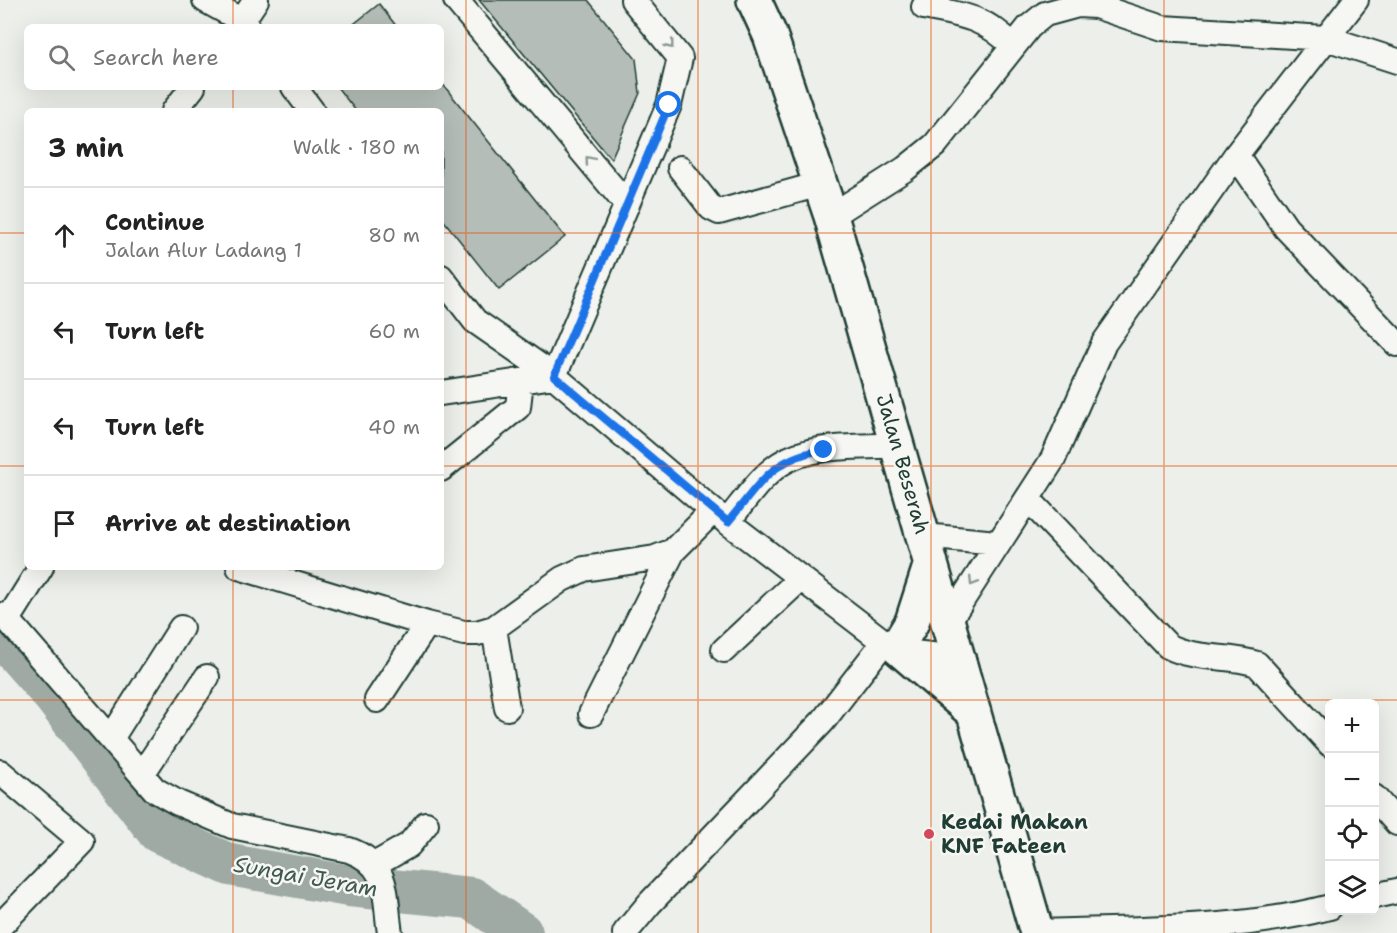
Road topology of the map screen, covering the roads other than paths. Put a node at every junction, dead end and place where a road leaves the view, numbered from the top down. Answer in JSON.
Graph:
{"nodes":[{"id":1,"x":205,"y":0,"type":"edge"},
{"id":2,"x":256,"y":0,"type":"edge"},
{"id":3,"x":456,"y":0,"type":"edge"},
{"id":4,"x":633,"y":0,"type":"edge"},
{"id":5,"x":754,"y":0,"type":"edge"},
{"id":6,"x":1356,"y":0,"type":"edge"},
{"id":7,"x":924,"y":7,"type":"dead end"},
{"id":8,"x":241,"y":24,"type":"edge"},
{"id":9,"x":244,"y":24,"type":"edge"},
{"id":10,"x":1326,"y":38,"type":"junction"},
{"id":11,"x":1012,"y":45,"type":"junction"},
{"id":12,"x":1397,"y":61,"type":"edge"},
{"id":13,"x":191,"y":90,"type":"edge"},
{"id":14,"x":296,"y":90,"type":"edge"},
{"id":15,"x":176,"y":108,"type":"edge"},
{"id":16,"x":310,"y":108,"type":"edge"},
{"id":17,"x":1236,"y":155,"type":"junction"},
{"id":18,"x":680,"y":168,"type":"dead end"},
{"id":19,"x":820,"y":184,"type":"junction"},
{"id":20,"x":627,"y":205,"type":"junction"},
{"id":21,"x":831,"y":216,"type":"junction"},
{"id":22,"x":444,"y":281,"type":"edge"},
{"id":23,"x":1397,"y":344,"type":"edge"},
{"id":24,"x":554,"y":376,"type":"junction"},
{"id":25,"x":521,"y":381,"type":"junction"},
{"id":26,"x":444,"y":393,"type":"edge"},
{"id":27,"x":898,"y":445,"type":"junction"},
{"id":28,"x":444,"y":468,"type":"edge"},
{"id":29,"x":1029,"y":500,"type":"junction"},
{"id":30,"x":720,"y":516,"type":"junction"},
{"id":31,"x":997,"y":543,"type":"junction"},
{"id":32,"x":928,"y":549,"type":"junction"},
{"id":33,"x":674,"y":551,"type":"junction"},
{"id":34,"x":39,"y":570,"type":"edge"},
{"id":35,"x":249,"y":570,"type":"edge"},
{"id":36,"x":800,"y":579,"type":"junction"},
{"id":37,"x":4,"y":617,"type":"edge"},
{"id":38,"x":948,"y":622,"type":"junction"},
{"id":39,"x":427,"y":624,"type":"junction"},
{"id":40,"x":182,"y":628,"type":"dead end"},
{"id":41,"x":494,"y":628,"type":"junction"},
{"id":42,"x":890,"y":644,"type":"junction"},
{"id":43,"x":724,"y":650,"type":"dead end"},
{"id":44,"x":959,"y":658,"type":"junction"},
{"id":45,"x":207,"y":677,"type":"dead end"},
{"id":46,"x":377,"y":700,"type":"dead end"},
{"id":47,"x":507,"y":708,"type":"dead end"},
{"id":48,"x":974,"y":713,"type":"junction"},
{"id":49,"x":591,"y":714,"type":"dead end"},
{"id":50,"x":112,"y":736,"type":"junction"},
{"id":51,"x":1325,"y":739,"type":"edge"},
{"id":52,"x":0,"y":772,"type":"edge"},
{"id":53,"x":142,"y":774,"type":"junction"},
{"id":54,"x":1379,"y":803,"type":"edge"},
{"id":55,"x":1397,"y":823,"type":"edge"},
{"id":56,"x":426,"y":824,"type":"dead end"},
{"id":57,"x":379,"y":870,"type":"junction"},
{"id":58,"x":1397,"y":891,"type":"edge"},
{"id":59,"x":1379,"y":895,"type":"edge"},
{"id":60,"x":1325,"y":908,"type":"edge"},
{"id":61,"x":0,"y":926,"type":"edge"},
{"id":62,"x":390,"y":933,"type":"edge"},
{"id":63,"x":625,"y":933,"type":"edge"},
{"id":64,"x":1037,"y":933,"type":"edge"}],
"edges":[{"from":1,"to":8,"type":"street"},
{"from":2,"to":9,"type":"street"},
{"from":20,"to":3,"type":"street","one_way":true},
{"from":4,"to":20,"type":"street","one_way":true},
{"from":5,"to":19,"type":"highway","name":"Jalan Beserah"},
{"from":6,"to":10,"type":"street"},
{"from":7,"to":11,"type":"street"},
{"from":10,"to":11,"type":"street"},
{"from":10,"to":12,"type":"street"},
{"from":10,"to":17,"type":"street"},
{"from":11,"to":21,"type":"street"},
{"from":13,"to":15,"type":"street"},
{"from":14,"to":16,"type":"street"},
{"from":17,"to":23,"type":"street"},
{"from":17,"to":29,"type":"street"},
{"from":18,"to":19,"type":"street"},
{"from":19,"to":21,"type":"highway","name":"Jalan Beserah"},
{"from":20,"to":24,"type":"street"},
{"from":21,"to":27,"type":"highway","name":"Jalan Beserah"},
{"from":22,"to":24,"type":"street"},
{"from":24,"to":25,"type":"street"},
{"from":24,"to":30,"type":"street"},
{"from":25,"to":26,"type":"street"},
{"from":25,"to":28,"type":"street"},
{"from":27,"to":30,"type":"street"},
{"from":27,"to":32,"type":"highway","name":"Jalan Beserah"},
{"from":29,"to":31,"type":"street"},
{"from":29,"to":51,"type":"street"},
{"from":30,"to":33,"type":"street"},
{"from":30,"to":36,"type":"street"},
{"from":31,"to":32,"type":"street"},
{"from":31,"to":38,"type":"street","one_way":true},
{"from":32,"to":38,"type":"highway","name":"Jalan Beserah"},
{"from":32,"to":42,"type":"highway"},
{"from":33,"to":41,"type":"street"},
{"from":33,"to":49,"type":"street"},
{"from":34,"to":37,"type":"street"},
{"from":35,"to":39,"type":"street"},
{"from":36,"to":42,"type":"street"},
{"from":36,"to":43,"type":"street"},
{"from":37,"to":50,"type":"street"},
{"from":38,"to":44,"type":"highway","name":"Jalan Beserah"},
{"from":39,"to":41,"type":"street"},
{"from":39,"to":46,"type":"street"},
{"from":40,"to":50,"type":"street"},
{"from":41,"to":47,"type":"street"},
{"from":42,"to":44,"type":"street"},
{"from":42,"to":48,"type":"highway"},
{"from":42,"to":63,"type":"street"},
{"from":44,"to":48,"type":"highway","name":"Jalan Beserah"},
{"from":45,"to":53,"type":"street"},
{"from":48,"to":64,"type":"highway","name":"Jalan Beserah"},
{"from":50,"to":53,"type":"street"},
{"from":52,"to":61,"type":"street"},
{"from":53,"to":57,"type":"street"},
{"from":54,"to":55,"type":"street"},
{"from":56,"to":57,"type":"street"},
{"from":57,"to":62,"type":"street"},
{"from":58,"to":59,"type":"street"},
{"from":60,"to":64,"type":"street"}]}
